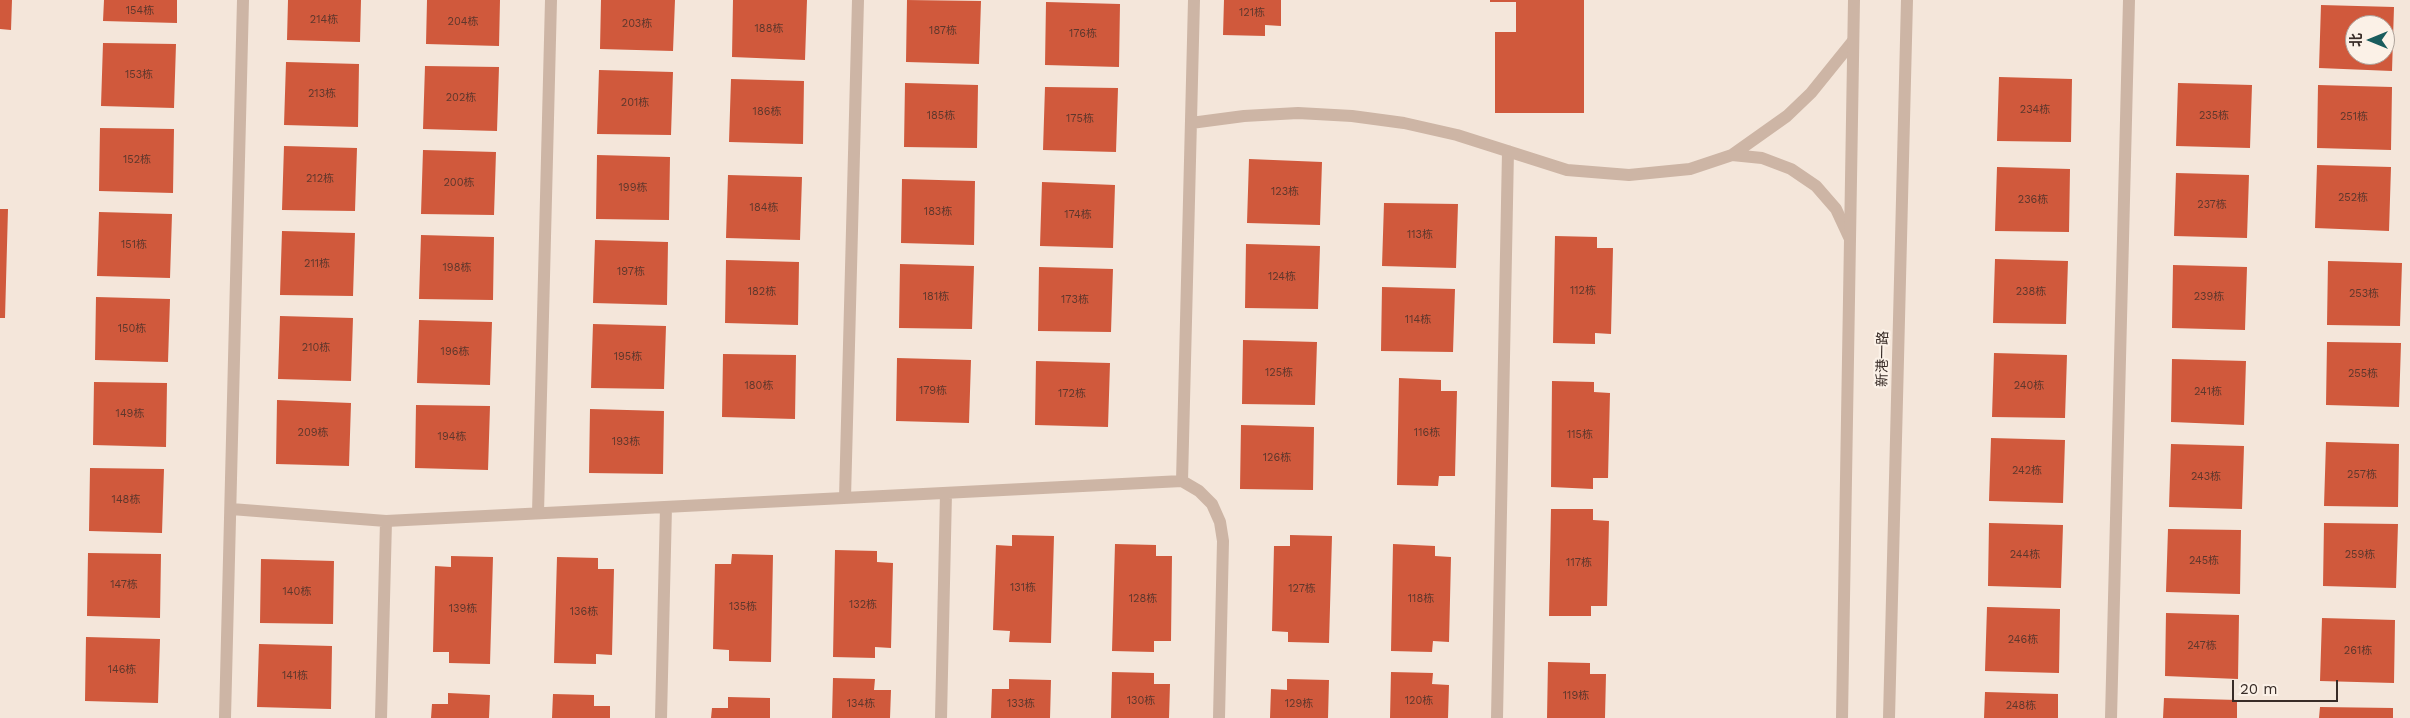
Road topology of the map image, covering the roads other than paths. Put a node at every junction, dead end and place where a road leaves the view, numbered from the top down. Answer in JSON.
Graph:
{"nodes":[{"id":1,"x":243,"y":0,"type":"edge"},
{"id":2,"x":551,"y":0,"type":"edge"},
{"id":3,"x":858,"y":0,"type":"edge"},
{"id":4,"x":1194,"y":0,"type":"edge"},
{"id":5,"x":1854,"y":0,"type":"edge"},
{"id":6,"x":1907,"y":0,"type":"edge"},
{"id":7,"x":2129,"y":0,"type":"edge"},
{"id":8,"x":1853,"y":40,"type":"junction"},
{"id":9,"x":1191,"y":123,"type":"junction"},
{"id":10,"x":1508,"y":151,"type":"junction"},
{"id":11,"x":1732,"y":155,"type":"junction"},
{"id":12,"x":1849,"y":237,"type":"junction"},
{"id":13,"x":1182,"y":482,"type":"junction"},
{"id":14,"x":946,"y":493,"type":"junction"},
{"id":15,"x":845,"y":498,"type":"junction"},
{"id":16,"x":666,"y":507,"type":"junction"},
{"id":17,"x":231,"y":509,"type":"junction"},
{"id":18,"x":538,"y":513,"type":"junction"},
{"id":19,"x":386,"y":521,"type":"junction"},
{"id":20,"x":225,"y":718,"type":"edge"},
{"id":21,"x":381,"y":718,"type":"edge"},
{"id":22,"x":661,"y":718,"type":"edge"},
{"id":23,"x":941,"y":718,"type":"edge"},
{"id":24,"x":1219,"y":718,"type":"edge"},
{"id":25,"x":1497,"y":718,"type":"edge"},
{"id":26,"x":1842,"y":718,"type":"edge"},
{"id":27,"x":1889,"y":718,"type":"edge"},
{"id":28,"x":2110,"y":718,"type":"edge"}],
"edges":[{"from":1,"to":17,"type":"street"},
{"from":2,"to":18,"type":"street"},
{"from":3,"to":15,"type":"street"},
{"from":4,"to":9,"type":"street"},
{"from":5,"to":8,"type":"street"},
{"from":6,"to":27,"type":"street","name":"新港一路"},
{"from":7,"to":28,"type":"street"},
{"from":8,"to":11,"type":"street"},
{"from":8,"to":12,"type":"street"},
{"from":9,"to":10,"type":"street"},
{"from":9,"to":13,"type":"street"},
{"from":10,"to":11,"type":"street"},
{"from":10,"to":25,"type":"street"},
{"from":11,"to":12,"type":"street"},
{"from":12,"to":26,"type":"street"},
{"from":13,"to":14,"type":"street"},
{"from":13,"to":24,"type":"street"},
{"from":14,"to":15,"type":"street"},
{"from":14,"to":23,"type":"street"},
{"from":15,"to":16,"type":"street"},
{"from":16,"to":18,"type":"street"},
{"from":16,"to":22,"type":"street"},
{"from":17,"to":19,"type":"street"},
{"from":17,"to":20,"type":"street"},
{"from":18,"to":19,"type":"street"},
{"from":19,"to":21,"type":"street"}]}
